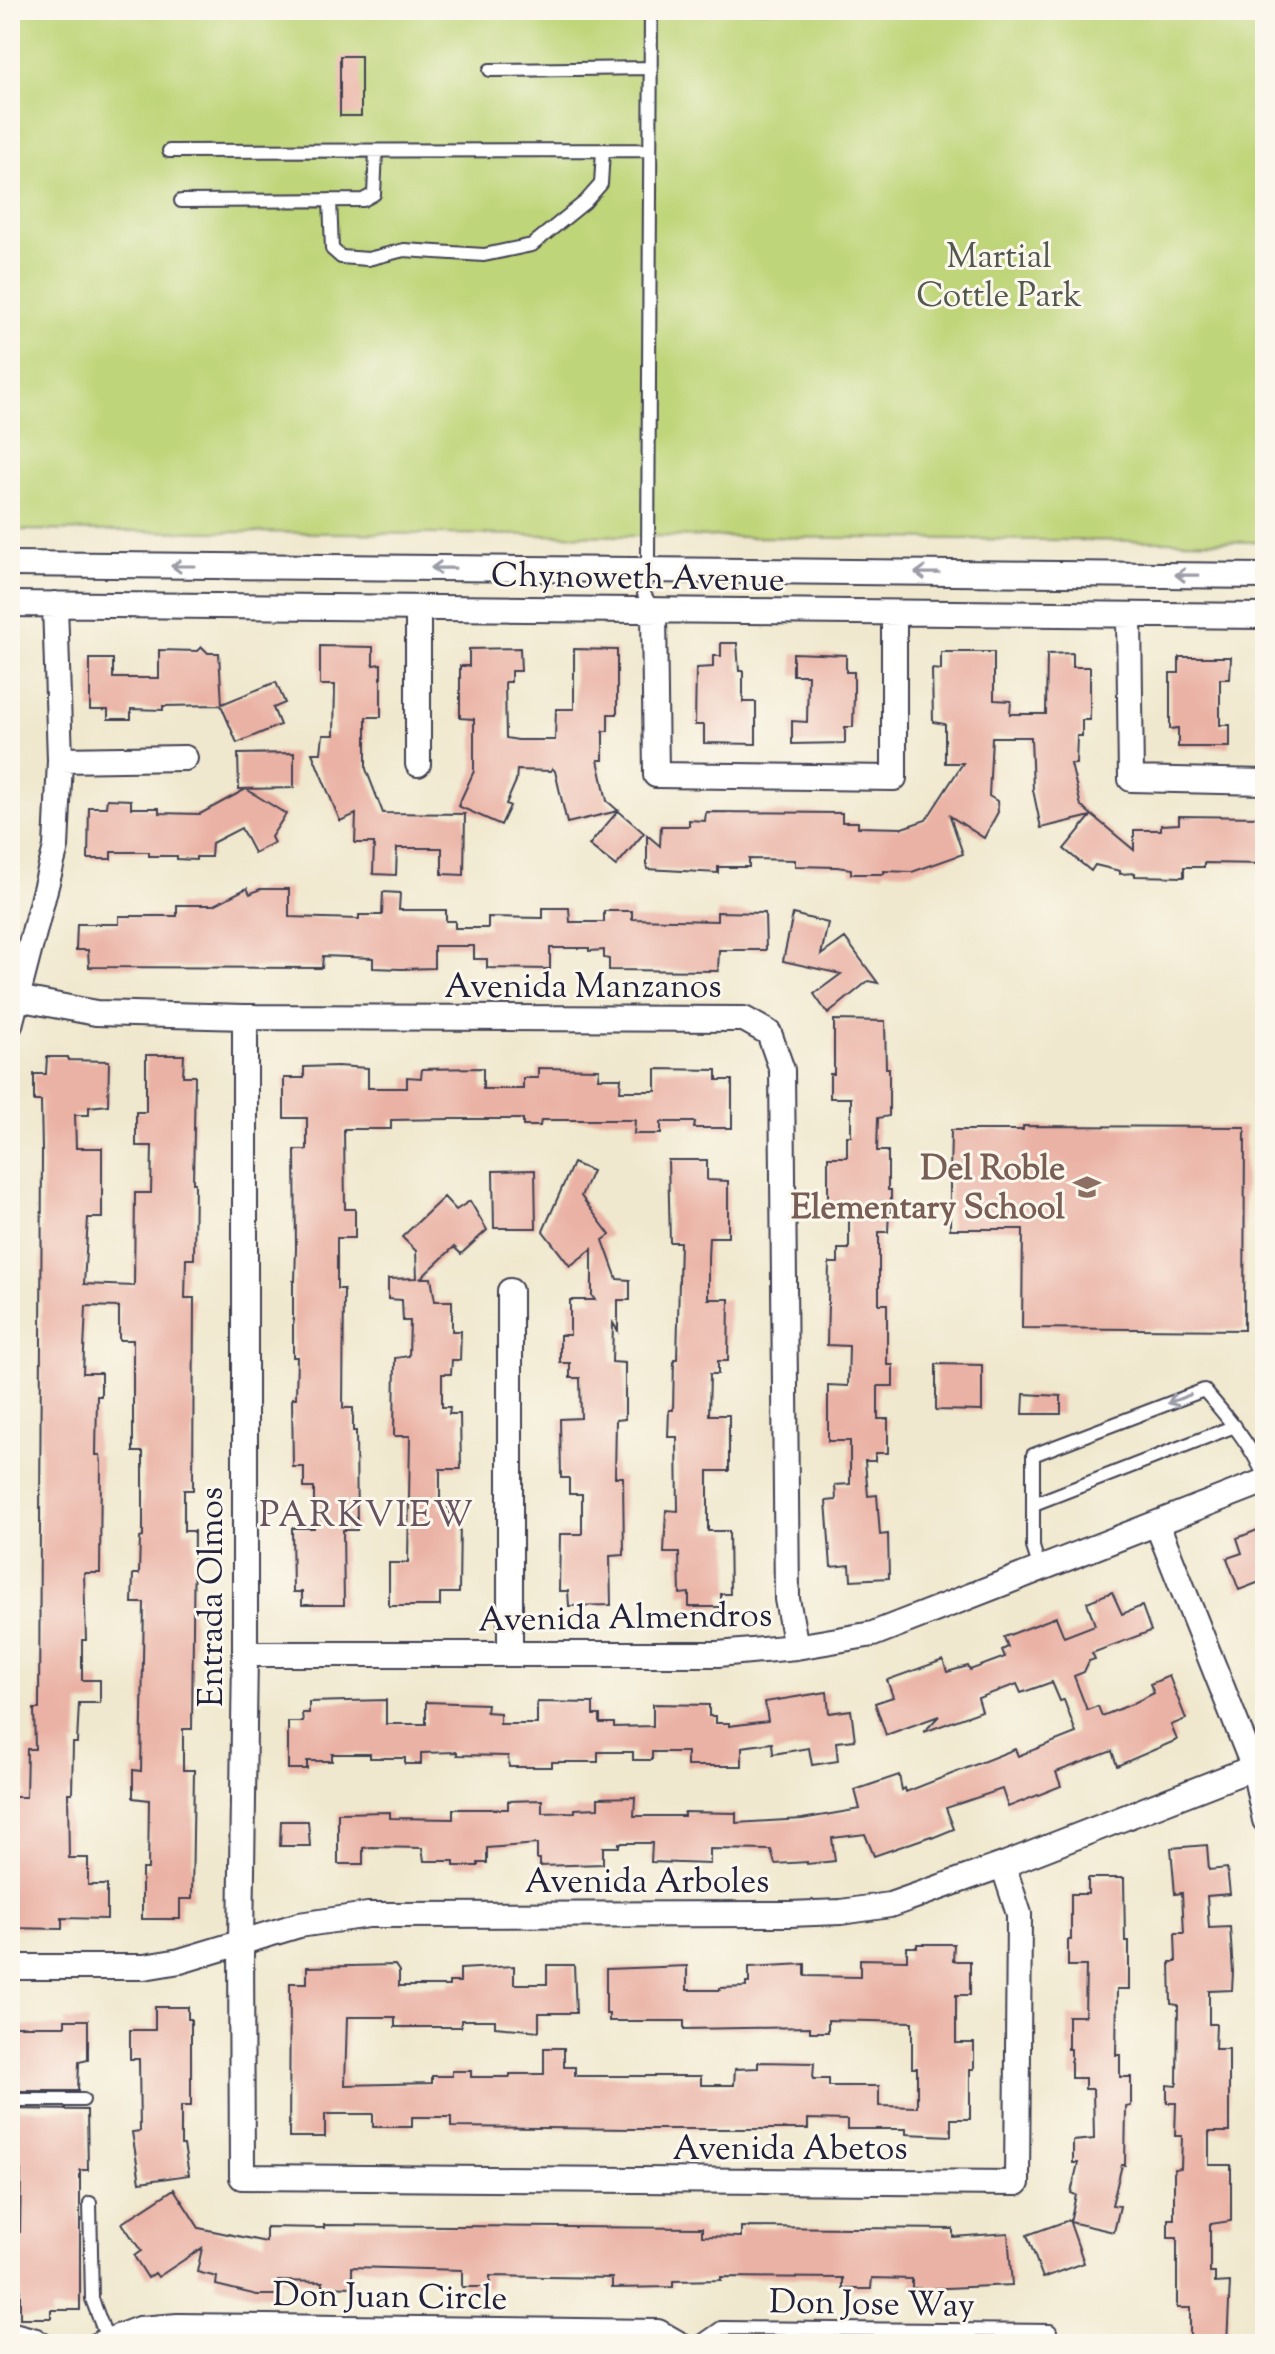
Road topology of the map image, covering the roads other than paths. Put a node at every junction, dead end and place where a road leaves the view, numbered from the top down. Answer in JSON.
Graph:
{"nodes":[{"id":1,"x":651,"y":10,"type":"edge"},
{"id":2,"x":651,"y":68,"type":"junction"},
{"id":3,"x":490,"y":70,"type":"dead end"},
{"id":4,"x":603,"y":150,"type":"junction"},
{"id":5,"x":650,"y":150,"type":"junction"},
{"id":6,"x":169,"y":151,"type":"dead end"},
{"id":7,"x":376,"y":151,"type":"junction"},
{"id":8,"x":330,"y":200,"type":"junction"},
{"id":9,"x":181,"y":201,"type":"dead end"},
{"id":10,"x":10,"y":564,"type":"edge"},
{"id":11,"x":645,"y":570,"type":"junction"},
{"id":12,"x":1265,"y":576,"type":"edge"},
{"id":13,"x":10,"y":604,"type":"edge"},
{"id":14,"x":55,"y":604,"type":"junction"},
{"id":15,"x":418,"y":608,"type":"junction"},
{"id":16,"x":654,"y":611,"type":"junction"},
{"id":17,"x":894,"y":614,"type":"junction"},
{"id":18,"x":1129,"y":615,"type":"junction"},
{"id":19,"x":1265,"y":616,"type":"edge"},
{"id":20,"x":185,"y":758,"type":"dead end"},
{"id":21,"x":60,"y":760,"type":"junction"},
{"id":22,"x":418,"y":764,"type":"dead end"},
{"id":23,"x":1265,"y":782,"type":"edge"},
{"id":24,"x":17,"y":998,"type":"junction"},
{"id":25,"x":245,"y":1017,"type":"junction"},
{"id":26,"x":10,"y":1025,"type":"edge"},
{"id":27,"x":510,"y":1291,"type":"dead end"},
{"id":28,"x":1235,"y":1426,"type":"junction"},
{"id":29,"x":1265,"y":1479,"type":"edge"},
{"id":30,"x":1034,"y":1504,"type":"junction"},
{"id":31,"x":1157,"y":1524,"type":"junction"},
{"id":32,"x":1040,"y":1569,"type":"junction"},
{"id":33,"x":796,"y":1647,"type":"junction"},
{"id":34,"x":510,"y":1652,"type":"junction"},
{"id":35,"x":245,"y":1654,"type":"junction"},
{"id":36,"x":1259,"y":1766,"type":"edge"},
{"id":37,"x":1265,"y":1820,"type":"edge"},
{"id":38,"x":1003,"y":1865,"type":"junction"},
{"id":39,"x":241,"y":1942,"type":"junction"},
{"id":40,"x":10,"y":1967,"type":"edge"},
{"id":41,"x":10,"y":2100,"type":"edge"},
{"id":42,"x":83,"y":2100,"type":"dead end"},
{"id":43,"x":242,"y":2177,"type":"joint"},
{"id":44,"x":90,"y":2203,"type":"dead end"},
{"id":45,"x":10,"y":2328,"type":"edge"},
{"id":46,"x":805,"y":2329,"type":"junction"},
{"id":47,"x":1050,"y":2331,"type":"dead end"},
{"id":48,"x":265,"y":2336,"type":"edge"},
{"id":49,"x":432,"y":2337,"type":"edge"},
{"id":50,"x":596,"y":2338,"type":"edge"},
{"id":51,"x":104,"y":2342,"type":"edge"},
{"id":52,"x":51,"y":2344,"type":"edge"},
{"id":53,"x":679,"y":2344,"type":"edge"},
{"id":54,"x":698,"y":2344,"type":"edge"},
{"id":55,"x":805,"y":2344,"type":"edge"}],
"edges":[{"from":1,"to":2,"type":"lane"},
{"from":2,"to":3,"type":"lane"},
{"from":2,"to":5,"type":"lane"},
{"from":4,"to":5,"type":"lane"},
{"from":4,"to":7,"type":"lane"},
{"from":4,"to":8,"type":"lane"},
{"from":5,"to":11,"type":"lane"},
{"from":6,"to":7,"type":"lane"},
{"from":7,"to":8,"type":"lane"},
{"from":8,"to":9,"type":"lane"},
{"from":11,"to":10,"type":"street","name":"Chynoweth Avenue","one_way":true},
{"from":12,"to":11,"type":"street","name":"Chynoweth Avenue","one_way":true},
{"from":11,"to":16,"type":"lane"},
{"from":13,"to":14,"type":"street","name":"Chynoweth Avenue"},
{"from":14,"to":15,"type":"street","name":"Chynoweth Avenue"},
{"from":14,"to":21,"type":"street"},
{"from":15,"to":16,"type":"street","name":"Chynoweth Avenue"},
{"from":15,"to":22,"type":"street"},
{"from":16,"to":17,"type":"street","name":"Chynoweth Avenue"},
{"from":16,"to":17,"type":"street"},
{"from":17,"to":18,"type":"street","name":"Chynoweth Avenue"},
{"from":18,"to":19,"type":"street","name":"Chynoweth Avenue"},
{"from":18,"to":23,"type":"street"},
{"from":20,"to":21,"type":"street"},
{"from":21,"to":24,"type":"street"},
{"from":24,"to":25,"type":"street","name":"Avenida Manzanos"},
{"from":24,"to":26,"type":"street"},
{"from":25,"to":33,"type":"street","name":"Avenida Manzanos"},
{"from":25,"to":35,"type":"street","name":"Entrada Olmos"},
{"from":27,"to":34,"type":"street"},
{"from":28,"to":29,"type":"lane"},
{"from":28,"to":30,"type":"lane"},
{"from":28,"to":30,"type":"lane","one_way":true},
{"from":29,"to":31,"type":"street","name":"Avenida Almendros"},
{"from":30,"to":32,"type":"lane"},
{"from":31,"to":32,"type":"street","name":"Avenida Almendros"},
{"from":31,"to":36,"type":"street"},
{"from":32,"to":33,"type":"street","name":"Avenida Almendros"},
{"from":33,"to":34,"type":"street","name":"Avenida Almendros"},
{"from":34,"to":35,"type":"street","name":"Avenida Almendros"},
{"from":35,"to":39,"type":"street","name":"Entrada Olmos"},
{"from":36,"to":37,"type":"street"},
{"from":36,"to":38,"type":"street","name":"Avenida Arboles"},
{"from":38,"to":39,"type":"street","name":"Avenida Arboles"},
{"from":38,"to":43,"type":"street","name":"Avenida Abetos"},
{"from":39,"to":40,"type":"street","name":"Avenida Arboles"},
{"from":39,"to":43,"type":"street","name":"Entrada Olmos"},
{"from":41,"to":42,"type":"lane"},
{"from":44,"to":51,"type":"lane"},
{"from":45,"to":52,"type":"lane"},
{"from":46,"to":47,"type":"lane","name":"Don Jose Way"},
{"from":46,"to":54,"type":"lane","name":"Don Jose Way"},
{"from":46,"to":55,"type":"lane"},
{"from":48,"to":49,"type":"street","name":"Don Juan Circle"},
{"from":48,"to":51,"type":"street","name":"Don Juan Circle"},
{"from":49,"to":50,"type":"street","name":"Don Juan Circle"},
{"from":50,"to":53,"type":"street","name":"Don Juan Circle"}]}
